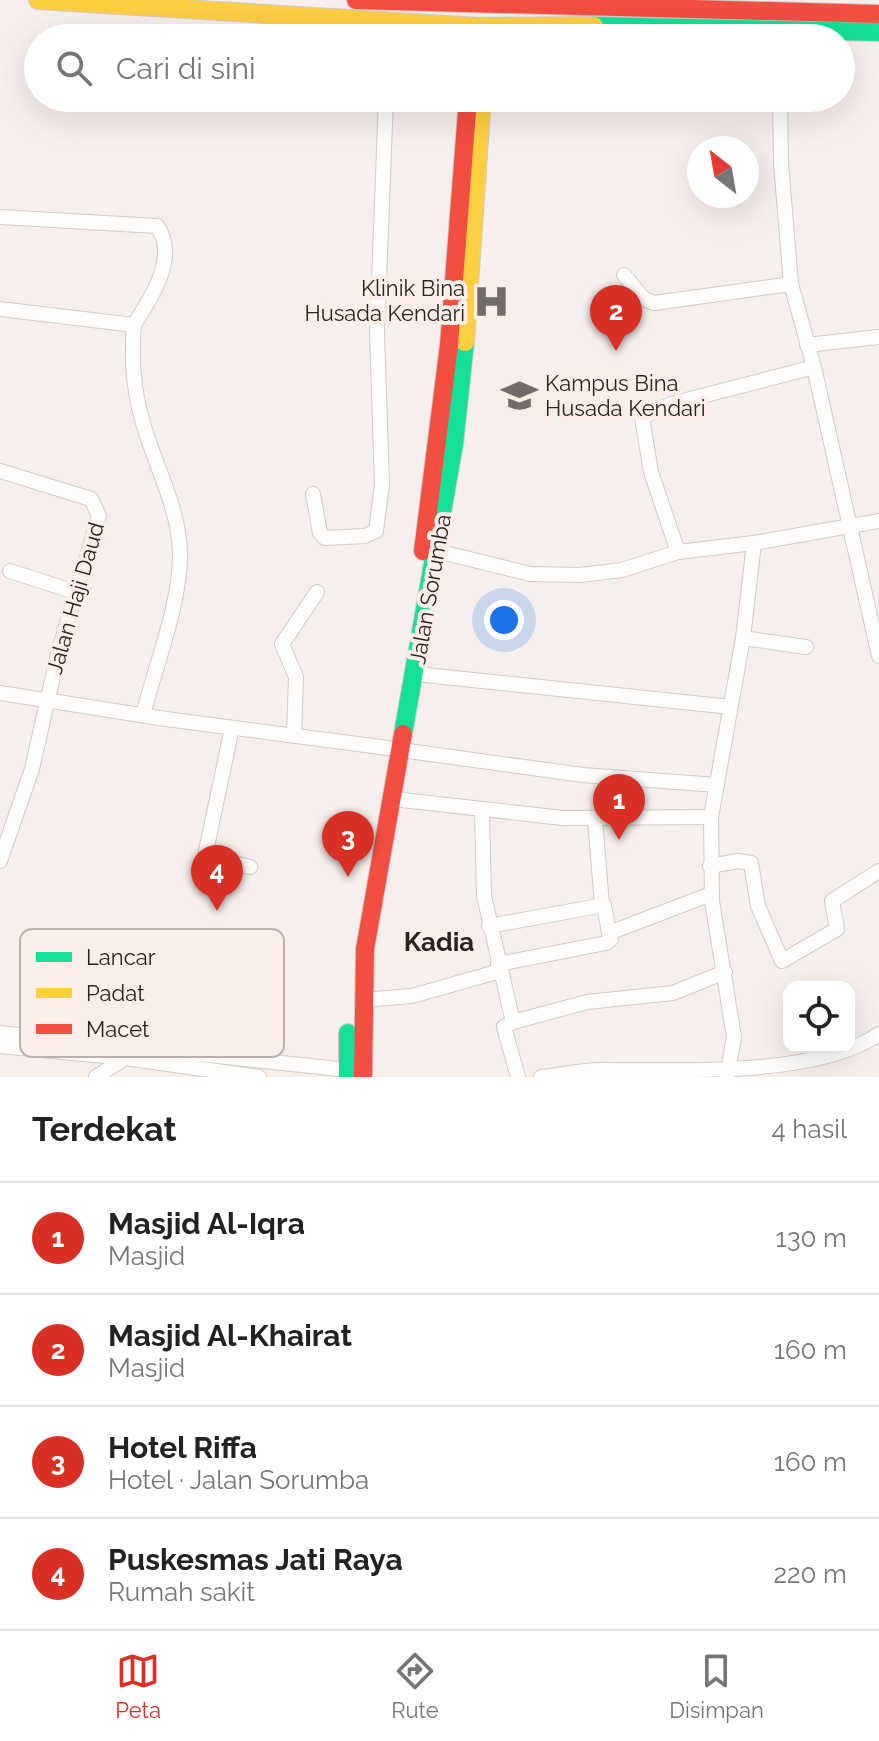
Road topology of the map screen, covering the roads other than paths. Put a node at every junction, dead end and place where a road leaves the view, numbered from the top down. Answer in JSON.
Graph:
{"nodes":[{"id":1,"x":38,"y":0,"type":"edge"},
{"id":2,"x":336,"y":0,"type":"edge"},
{"id":3,"x":484,"y":3,"type":"edge"},
{"id":4,"x":868,"y":9,"type":"edge"},
{"id":5,"x":780,"y":11,"type":"junction"},
{"id":6,"x":335,"y":24,"type":"edge"},
{"id":7,"x":481,"y":24,"type":"edge"},
{"id":8,"x":779,"y":24,"type":"edge"},
{"id":9,"x":855,"y":32,"type":"edge"},
{"id":10,"x":879,"y":32,"type":"edge"},
{"id":11,"x":385,"y":112,"type":"edge"},
{"id":12,"x":467,"y":112,"type":"edge"},
{"id":13,"x":481,"y":112,"type":"edge"},
{"id":14,"x":781,"y":112,"type":"edge"},
{"id":15,"x":0,"y":217,"type":"edge"},
{"id":16,"x":624,"y":275,"type":"dead end"},
{"id":17,"x":791,"y":284,"type":"junction"},
{"id":18,"x":0,"y":309,"type":"edge"},
{"id":19,"x":134,"y":325,"type":"junction"},
{"id":20,"x":879,"y":337,"type":"edge"},
{"id":21,"x":807,"y":345,"type":"junction"},
{"id":22,"x":814,"y":367,"type":"junction"},
{"id":23,"x":0,"y":471,"type":"edge"},
{"id":24,"x":313,"y":494,"type":"dead end"},
{"id":25,"x":879,"y":521,"type":"edge"},
{"id":26,"x":849,"y":523,"type":"junction"},
{"id":27,"x":754,"y":543,"type":"junction"},
{"id":28,"x":437,"y":551,"type":"junction"},
{"id":29,"x":678,"y":552,"type":"junction"},
{"id":30,"x":10,"y":571,"type":"dead end"},
{"id":31,"x":75,"y":592,"type":"junction"},
{"id":32,"x":317,"y":592,"type":"dead end"},
{"id":33,"x":419,"y":619,"type":"junction"},
{"id":34,"x":743,"y":638,"type":"junction"},
{"id":35,"x":806,"y":647,"type":"dead end"},
{"id":36,"x":879,"y":656,"type":"edge"},
{"id":37,"x":416,"y":674,"type":"junction"},
{"id":38,"x":0,"y":693,"type":"edge"},
{"id":39,"x":47,"y":699,"type":"junction"},
{"id":40,"x":731,"y":707,"type":"junction"},
{"id":41,"x":143,"y":715,"type":"junction"},
{"id":42,"x":232,"y":728,"type":"junction"},
{"id":43,"x":294,"y":736,"type":"junction"},
{"id":44,"x":394,"y":749,"type":"junction"},
{"id":45,"x":717,"y":785,"type":"junction"},
{"id":46,"x":393,"y":799,"type":"junction"},
{"id":47,"x":482,"y":810,"type":"junction"},
{"id":48,"x":8,"y":815,"type":"edge"},
{"id":49,"x":711,"y":817,"type":"junction"},
{"id":50,"x":595,"y":820,"type":"junction"},
{"id":51,"x":0,"y":861,"type":"edge"},
{"id":52,"x":710,"y":866,"type":"junction"},
{"id":53,"x":250,"y":867,"type":"dead end"},
{"id":54,"x":879,"y":871,"type":"edge"},
{"id":55,"x":711,"y":894,"type":"junction"},
{"id":56,"x":602,"y":905,"type":"junction"},
{"id":57,"x":489,"y":926,"type":"junction"},
{"id":58,"x":609,"y":933,"type":"junction"},
{"id":59,"x":499,"y":967,"type":"junction"},
{"id":60,"x":725,"y":972,"type":"junction"},
{"id":61,"x":362,"y":1000,"type":"junction"},
{"id":62,"x":513,"y":1022,"type":"junction"},
{"id":63,"x":879,"y":1034,"type":"edge"},
{"id":64,"x":118,"y":1057,"type":"edge"},
{"id":65,"x":147,"y":1057,"type":"edge"},
{"id":66,"x":125,"y":1058,"type":"junction"},
{"id":67,"x":215,"y":1065,"type":"junction"},
{"id":68,"x":234,"y":1067,"type":"junction"},
{"id":69,"x":780,"y":1072,"type":"edge"},
{"id":70,"x":728,"y":1073,"type":"edge"},
{"id":71,"x":585,"y":1074,"type":"edge"},
{"id":72,"x":353,"y":1075,"type":"edge"},
{"id":73,"x":96,"y":1077,"type":"edge"},
{"id":74,"x":259,"y":1077,"type":"edge"},
{"id":75,"x":518,"y":1077,"type":"edge"},
{"id":76,"x":541,"y":1077,"type":"edge"}],
"edges":[{"from":1,"to":6,"type":"main road"},
{"from":2,"to":3,"type":"main road"},
{"from":3,"to":5,"type":"main road"},
{"from":3,"to":7,"type":"main road"},
{"from":4,"to":5,"type":"main road"},
{"from":5,"to":8,"type":"street"},
{"from":9,"to":10,"type":"main road"},
{"from":11,"to":24,"type":"street"},
{"from":12,"to":33,"type":"main road","name":"Jalan Sorumba"},
{"from":13,"to":28,"type":"main road","name":"Jalan Sorumba"},
{"from":14,"to":17,"type":"street"},
{"from":15,"to":19,"type":"street"},
{"from":16,"to":17,"type":"street"},
{"from":17,"to":21,"type":"street"},
{"from":18,"to":19,"type":"street"},
{"from":19,"to":41,"type":"street"},
{"from":20,"to":21,"type":"street"},
{"from":21,"to":22,"type":"street"},
{"from":22,"to":26,"type":"street"},
{"from":22,"to":29,"type":"street"},
{"from":23,"to":31,"type":"street","name":"Jalan Haji Daud"},
{"from":25,"to":26,"type":"street"},
{"from":26,"to":27,"type":"street"},
{"from":26,"to":36,"type":"street"},
{"from":27,"to":29,"type":"street"},
{"from":27,"to":34,"type":"street"},
{"from":28,"to":29,"type":"street"},
{"from":28,"to":33,"type":"main road","name":"Jalan Sorumba"},
{"from":30,"to":31,"type":"street"},
{"from":31,"to":39,"type":"street","name":"Jalan Haji Daud"},
{"from":32,"to":43,"type":"street"},
{"from":33,"to":37,"type":"main road","name":"Jalan Sorumba"},
{"from":33,"to":44,"type":"main road","name":"Jalan Sorumba"},
{"from":34,"to":35,"type":"street"},
{"from":34,"to":40,"type":"street"},
{"from":37,"to":40,"type":"street"},
{"from":37,"to":44,"type":"main road","name":"Jalan Sorumba"},
{"from":38,"to":39,"type":"street"},
{"from":39,"to":41,"type":"street"},
{"from":39,"to":48,"type":"street","name":"Jalan Haji Daud"},
{"from":40,"to":45,"type":"street"},
{"from":41,"to":42,"type":"street"},
{"from":42,"to":43,"type":"street"},
{"from":42,"to":53,"type":"street"},
{"from":43,"to":44,"type":"street"},
{"from":44,"to":45,"type":"street"},
{"from":44,"to":46,"type":"main road","name":"Jalan Sorumba"},
{"from":44,"to":72,"type":"main road","name":"Jalan Sorumba"},
{"from":45,"to":49,"type":"street"},
{"from":46,"to":47,"type":"street"},
{"from":46,"to":61,"type":"main road","name":"Jalan Sorumba"},
{"from":47,"to":50,"type":"street"},
{"from":47,"to":57,"type":"street"},
{"from":48,"to":51,"type":"street","name":"Jalan Haji Daud"},
{"from":49,"to":50,"type":"street"},
{"from":49,"to":52,"type":"street"},
{"from":50,"to":56,"type":"street"},
{"from":52,"to":54,"type":"street"},
{"from":52,"to":55,"type":"street"},
{"from":55,"to":58,"type":"street"},
{"from":55,"to":60,"type":"street"},
{"from":56,"to":57,"type":"street"},
{"from":56,"to":58,"type":"street"},
{"from":57,"to":59,"type":"street"},
{"from":58,"to":59,"type":"street"},
{"from":59,"to":61,"type":"street"},
{"from":59,"to":62,"type":"street"},
{"from":60,"to":62,"type":"street"},
{"from":60,"to":70,"type":"street"},
{"from":61,"to":72,"type":"main road","name":"Jalan Sorumba"},
{"from":62,"to":75,"type":"street"},
{"from":63,"to":69,"type":"street"},
{"from":64,"to":66,"type":"street"},
{"from":65,"to":67,"type":"street"},
{"from":66,"to":67,"type":"street"},
{"from":66,"to":73,"type":"street"},
{"from":67,"to":68,"type":"street"},
{"from":68,"to":72,"type":"street"},
{"from":68,"to":74,"type":"street"},
{"from":69,"to":70,"type":"street"},
{"from":70,"to":71,"type":"street"},
{"from":71,"to":76,"type":"street"}]}
